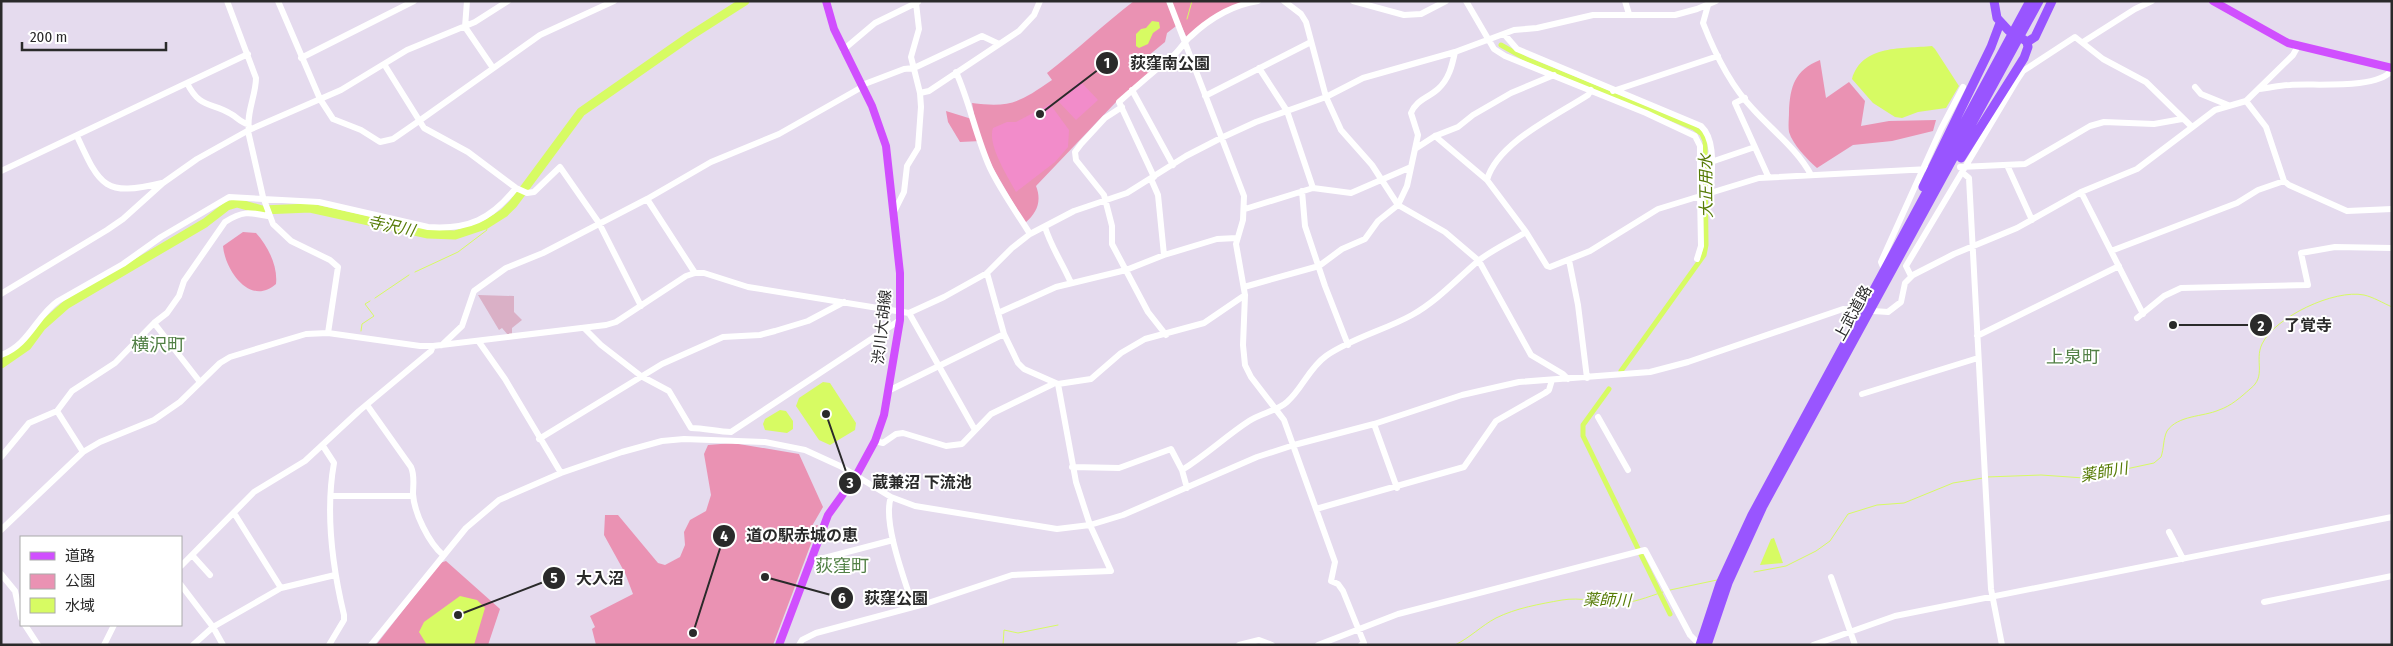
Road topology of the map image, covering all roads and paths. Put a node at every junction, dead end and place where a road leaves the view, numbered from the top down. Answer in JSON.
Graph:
{"nodes":[{"id":1,"x":226,"y":1,"type":"edge"},
{"id":2,"x":278,"y":1,"type":"edge"},
{"id":3,"x":414,"y":1,"type":"edge"},
{"id":4,"x":508,"y":1,"type":"edge"},
{"id":5,"x":614,"y":1,"type":"edge"},
{"id":6,"x":826,"y":1,"type":"edge"},
{"id":7,"x":1040,"y":1,"type":"edge"},
{"id":8,"x":1169,"y":1,"type":"edge"},
{"id":9,"x":1258,"y":1,"type":"edge"},
{"id":10,"x":1284,"y":1,"type":"edge"},
{"id":11,"x":1352,"y":1,"type":"edge"},
{"id":12,"x":1446,"y":1,"type":"edge"},
{"id":13,"x":1466,"y":1,"type":"edge"},
{"id":14,"x":1625,"y":1,"type":"edge"},
{"id":15,"x":1716,"y":1,"type":"edge"},
{"id":16,"x":1994,"y":1,"type":"edge"},
{"id":17,"x":2030,"y":1,"type":"edge"},
{"id":18,"x":2039,"y":1,"type":"edge"},
{"id":19,"x":2052,"y":1,"type":"edge"},
{"id":20,"x":2152,"y":1,"type":"edge"},
{"id":21,"x":2213,"y":1,"type":"edge"},
{"id":22,"x":467,"y":2,"type":"edge"},
{"id":23,"x":917,"y":2,"type":"edge"},
{"id":24,"x":602,"y":4,"type":"edge"},
{"id":25,"x":1708,"y":5,"type":"junction"},
{"id":26,"x":1629,"y":14,"type":"junction"},
{"id":27,"x":2000,"y":22,"type":"junction"},
{"id":28,"x":465,"y":27,"type":"junction"},
{"id":29,"x":2009,"y":31,"type":"dead end"},
{"id":30,"x":1504,"y":34,"type":"junction"},
{"id":31,"x":1488,"y":40,"type":"junction"},
{"id":32,"x":1311,"y":42,"type":"junction"},
{"id":33,"x":2082,"y":42,"type":"junction"},
{"id":34,"x":999,"y":44,"type":"junction"},
{"id":35,"x":1186,"y":44,"type":"junction"},
{"id":36,"x":2298,"y":46,"type":"junction"},
{"id":37,"x":843,"y":50,"type":"junction"},
{"id":38,"x":1455,"y":52,"type":"junction"},
{"id":39,"x":248,"y":54,"type":"junction"},
{"id":40,"x":1718,"y":56,"type":"junction"},
{"id":41,"x":301,"y":58,"type":"junction"},
{"id":42,"x":384,"y":64,"type":"junction"},
{"id":43,"x":493,"y":68,"type":"junction"},
{"id":44,"x":914,"y":68,"type":"junction"},
{"id":45,"x":1259,"y":68,"type":"junction"},
{"id":46,"x":2392,"y":69,"type":"edge"},
{"id":47,"x":956,"y":72,"type":"junction"},
{"id":48,"x":1554,"y":75,"type":"junction"},
{"id":49,"x":187,"y":84,"type":"junction"},
{"id":50,"x":862,"y":86,"type":"junction"},
{"id":51,"x":2195,"y":86,"type":"dead end"},
{"id":52,"x":1963,"y":87,"type":"dead end"},
{"id":53,"x":2259,"y":89,"type":"junction"},
{"id":54,"x":1132,"y":90,"type":"junction"},
{"id":55,"x":1592,"y":90,"type":"junction"},
{"id":56,"x":920,"y":94,"type":"junction"},
{"id":57,"x":1612,"y":94,"type":"junction"},
{"id":58,"x":1206,"y":96,"type":"junction"},
{"id":59,"x":1326,"y":97,"type":"junction"},
{"id":60,"x":1745,"y":98,"type":"junction"},
{"id":61,"x":320,"y":99,"type":"junction"},
{"id":62,"x":2246,"y":101,"type":"junction"},
{"id":63,"x":2230,"y":106,"type":"junction"},
{"id":64,"x":1122,"y":107,"type":"junction"},
{"id":65,"x":1286,"y":111,"type":"junction"},
{"id":66,"x":2182,"y":119,"type":"junction"},
{"id":67,"x":419,"y":121,"type":"junction"},
{"id":68,"x":2192,"y":127,"type":"junction"},
{"id":69,"x":248,"y":129,"type":"junction"},
{"id":70,"x":77,"y":136,"type":"junction"},
{"id":71,"x":1435,"y":136,"type":"junction"},
{"id":72,"x":1222,"y":138,"type":"junction"},
{"id":73,"x":1415,"y":148,"type":"junction"},
{"id":74,"x":1755,"y":148,"type":"junction"},
{"id":75,"x":1711,"y":162,"type":"junction"},
{"id":76,"x":1173,"y":165,"type":"junction"},
{"id":77,"x":2008,"y":165,"type":"junction"},
{"id":78,"x":1411,"y":167,"type":"junction"},
{"id":79,"x":1926,"y":169,"type":"junction"},
{"id":80,"x":1963,"y":169,"type":"junction"},
{"id":81,"x":1,"y":171,"type":"edge"},
{"id":82,"x":1811,"y":175,"type":"junction"},
{"id":83,"x":1768,"y":176,"type":"junction"},
{"id":84,"x":1152,"y":178,"type":"junction"},
{"id":85,"x":1382,"y":180,"type":"junction"},
{"id":86,"x":1487,"y":180,"type":"junction"},
{"id":87,"x":2284,"y":181,"type":"junction"},
{"id":88,"x":163,"y":183,"type":"junction"},
{"id":89,"x":1313,"y":188,"type":"junction"},
{"id":90,"x":518,"y":189,"type":"junction"},
{"id":91,"x":1302,"y":191,"type":"junction"},
{"id":92,"x":2081,"y":192,"type":"junction"},
{"id":93,"x":1706,"y":194,"type":"junction"},
{"id":94,"x":647,"y":199,"type":"junction"},
{"id":95,"x":264,"y":200,"type":"junction"},
{"id":96,"x":1104,"y":200,"type":"junction"},
{"id":97,"x":1398,"y":205,"type":"junction"},
{"id":98,"x":2392,"y":209,"type":"edge"},
{"id":99,"x":1245,"y":210,"type":"junction"},
{"id":100,"x":894,"y":212,"type":"junction"},
{"id":101,"x":268,"y":215,"type":"junction"},
{"id":102,"x":2032,"y":220,"type":"junction"},
{"id":103,"x":600,"y":223,"type":"junction"},
{"id":104,"x":1045,"y":227,"type":"junction"},
{"id":105,"x":1526,"y":232,"type":"junction"},
{"id":106,"x":1030,"y":234,"type":"junction"},
{"id":107,"x":1237,"y":238,"type":"junction"},
{"id":108,"x":1902,"y":244,"type":"junction"},
{"id":109,"x":1971,"y":246,"type":"junction"},
{"id":110,"x":2392,"y":248,"type":"edge"},
{"id":111,"x":2111,"y":251,"type":"junction"},
{"id":112,"x":1164,"y":254,"type":"junction"},
{"id":113,"x":1697,"y":259,"type":"dead end"},
{"id":114,"x":1569,"y":260,"type":"junction"},
{"id":115,"x":1479,"y":261,"type":"junction"},
{"id":116,"x":1319,"y":266,"type":"junction"},
{"id":117,"x":2119,"y":266,"type":"junction"},
{"id":118,"x":1884,"y":269,"type":"junction"},
{"id":119,"x":1126,"y":270,"type":"junction"},
{"id":120,"x":695,"y":272,"type":"junction"},
{"id":121,"x":987,"y":274,"type":"junction"},
{"id":122,"x":1911,"y":276,"type":"junction"},
{"id":123,"x":1071,"y":283,"type":"junction"},
{"id":124,"x":1244,"y":287,"type":"junction"},
{"id":125,"x":1,"y":294,"type":"edge"},
{"id":126,"x":1246,"y":294,"type":"junction"},
{"id":127,"x":844,"y":302,"type":"junction"},
{"id":128,"x":641,"y":306,"type":"junction"},
{"id":129,"x":900,"y":310,"type":"junction"},
{"id":130,"x":1866,"y":310,"type":"junction"},
{"id":131,"x":909,"y":313,"type":"junction"},
{"id":132,"x":998,"y":313,"type":"junction"},
{"id":133,"x":900,"y":320,"type":"junction"},
{"id":134,"x":154,"y":323,"type":"junction"},
{"id":135,"x":585,"y":329,"type":"junction"},
{"id":136,"x":328,"y":333,"type":"junction"},
{"id":137,"x":1004,"y":334,"type":"junction"},
{"id":138,"x":1166,"y":335,"type":"junction"},
{"id":139,"x":1977,"y":336,"type":"junction"},
{"id":140,"x":478,"y":342,"type":"junction"},
{"id":141,"x":442,"y":345,"type":"junction"},
{"id":142,"x":1348,"y":345,"type":"junction"},
{"id":143,"x":433,"y":346,"type":"junction"},
{"id":144,"x":1,"y":355,"type":"edge"},
{"id":145,"x":1978,"y":358,"type":"junction"},
{"id":146,"x":939,"y":366,"type":"junction"},
{"id":147,"x":641,"y":376,"type":"junction"},
{"id":148,"x":1587,"y":378,"type":"junction"},
{"id":149,"x":1568,"y":379,"type":"junction"},
{"id":150,"x":1552,"y":380,"type":"junction"},
{"id":151,"x":200,"y":382,"type":"junction"},
{"id":152,"x":1055,"y":384,"type":"junction"},
{"id":153,"x":888,"y":391,"type":"junction"},
{"id":154,"x":1862,"y":394,"type":"dead end"},
{"id":155,"x":367,"y":405,"type":"junction"},
{"id":156,"x":1276,"y":408,"type":"junction"},
{"id":157,"x":57,"y":412,"type":"junction"},
{"id":158,"x":1598,"y":417,"type":"dead end"},
{"id":159,"x":1374,"y":424,"type":"junction"},
{"id":160,"x":974,"y":430,"type":"junction"},
{"id":161,"x":723,"y":432,"type":"junction"},
{"id":162,"x":539,"y":439,"type":"junction"},
{"id":163,"x":723,"y":440,"type":"junction"},
{"id":164,"x":875,"y":441,"type":"junction"},
{"id":165,"x":1294,"y":445,"type":"junction"},
{"id":166,"x":323,"y":446,"type":"junction"},
{"id":167,"x":83,"y":452,"type":"junction"},
{"id":168,"x":1,"y":457,"type":"edge"},
{"id":169,"x":1072,"y":467,"type":"junction"},
{"id":170,"x":1182,"y":470,"type":"junction"},
{"id":171,"x":1628,"y":470,"type":"dead end"},
{"id":172,"x":561,"y":474,"type":"junction"},
{"id":173,"x":856,"y":476,"type":"junction"},
{"id":174,"x":1187,"y":488,"type":"junction"},
{"id":175,"x":1397,"y":488,"type":"junction"},
{"id":176,"x":331,"y":496,"type":"junction"},
{"id":177,"x":413,"y":496,"type":"junction"},
{"id":178,"x":891,"y":497,"type":"junction"},
{"id":179,"x":1316,"y":509,"type":"junction"},
{"id":180,"x":234,"y":513,"type":"junction"},
{"id":181,"x":2392,"y":517,"type":"edge"},
{"id":182,"x":1090,"y":525,"type":"junction"},
{"id":183,"x":1,"y":530,"type":"edge"},
{"id":184,"x":2169,"y":532,"type":"dead end"},
{"id":185,"x":893,"y":540,"type":"junction"},
{"id":186,"x":192,"y":555,"type":"junction"},
{"id":187,"x":443,"y":555,"type":"junction"},
{"id":188,"x":2183,"y":559,"type":"junction"},
{"id":189,"x":809,"y":562,"type":"junction"},
{"id":190,"x":182,"y":565,"type":"edge"},
{"id":191,"x":1,"y":574,"type":"edge"},
{"id":192,"x":210,"y":575,"type":"dead end"},
{"id":193,"x":335,"y":575,"type":"junction"},
{"id":194,"x":2392,"y":576,"type":"edge"},
{"id":195,"x":1831,"y":577,"type":"dead end"},
{"id":196,"x":1724,"y":583,"type":"junction"},
{"id":197,"x":182,"y":586,"type":"edge"},
{"id":198,"x":281,"y":588,"type":"junction"},
{"id":199,"x":1993,"y":598,"type":"junction"},
{"id":200,"x":2264,"y":602,"type":"dead end"},
{"id":201,"x":913,"y":606,"type":"junction"},
{"id":202,"x":20,"y":614,"type":"edge"},
{"id":203,"x":27,"y":626,"type":"edge"},
{"id":204,"x":114,"y":626,"type":"edge"},
{"id":205,"x":213,"y":626,"type":"junction"},
{"id":206,"x":1359,"y":628,"type":"junction"},
{"id":207,"x":1850,"y":631,"type":"junction"},
{"id":208,"x":328,"y":644,"type":"edge"},
{"id":209,"x":38,"y":645,"type":"edge"},
{"id":210,"x":104,"y":645,"type":"edge"},
{"id":211,"x":193,"y":645,"type":"edge"},
{"id":212,"x":223,"y":645,"type":"edge"},
{"id":213,"x":371,"y":645,"type":"edge"},
{"id":214,"x":779,"y":645,"type":"edge"},
{"id":215,"x":799,"y":645,"type":"edge"},
{"id":216,"x":1239,"y":645,"type":"edge"},
{"id":217,"x":1272,"y":645,"type":"edge"},
{"id":218,"x":1318,"y":645,"type":"edge"},
{"id":219,"x":1361,"y":645,"type":"edge"},
{"id":220,"x":1700,"y":645,"type":"edge"},
{"id":221,"x":1708,"y":645,"type":"edge"},
{"id":222,"x":1813,"y":645,"type":"edge"},
{"id":223,"x":1855,"y":645,"type":"edge"},
{"id":224,"x":2002,"y":645,"type":"edge"}],
"edges":[{"from":1,"to":39,"type":"street"},
{"from":2,"to":41,"type":"street"},
{"from":3,"to":41,"type":"street"},
{"from":4,"to":28,"type":"street"},
{"from":5,"to":24,"type":"street"},
{"from":6,"to":37,"type":"main road","name":"渋川大胡線"},
{"from":7,"to":34,"type":"street"},
{"from":8,"to":35,"type":"street"},
{"from":9,"to":35,"type":"street"},
{"from":10,"to":32,"type":"street"},
{"from":11,"to":12,"type":"street"},
{"from":13,"to":31,"type":"street"},
{"from":14,"to":26,"type":"street"},
{"from":15,"to":25,"type":"street"},
{"from":16,"to":27,"type":"highway"},
{"from":17,"to":108,"type":"highway","name":"上武道路"},
{"from":18,"to":108,"type":"highway","name":"上武道路"},
{"from":19,"to":108,"type":"highway"},
{"from":20,"to":33,"type":"street"},
{"from":21,"to":36,"type":"main road"},
{"from":22,"to":28,"type":"street"},
{"from":23,"to":37,"type":"street"},
{"from":23,"to":44,"type":"street"},
{"from":24,"to":43,"type":"street"},
{"from":25,"to":26,"type":"street"},
{"from":25,"to":40,"type":"street"},
{"from":26,"to":30,"type":"street"},
{"from":27,"to":29,"type":"highway"},
{"from":27,"to":108,"type":"highway"},
{"from":28,"to":42,"type":"street"},
{"from":28,"to":43,"type":"street"},
{"from":30,"to":31,"type":"street"},
{"from":30,"to":57,"type":"street"},
{"from":31,"to":38,"type":"street"},
{"from":31,"to":48,"type":"street"},
{"from":32,"to":45,"type":"street"},
{"from":32,"to":59,"type":"street"},
{"from":33,"to":66,"type":"street"},
{"from":33,"to":80,"type":"street"},
{"from":34,"to":44,"type":"street"},
{"from":34,"to":47,"type":"street"},
{"from":35,"to":54,"type":"street"},
{"from":35,"to":58,"type":"street"},
{"from":36,"to":46,"type":"main road"},
{"from":36,"to":53,"type":"street"},
{"from":37,"to":50,"type":"main road","name":"渋川大胡線"},
{"from":38,"to":59,"type":"street"},
{"from":38,"to":73,"type":"street"},
{"from":39,"to":49,"type":"street"},
{"from":39,"to":69,"type":"street"},
{"from":40,"to":57,"type":"street"},
{"from":40,"to":60,"type":"street"},
{"from":41,"to":61,"type":"street"},
{"from":42,"to":61,"type":"street"},
{"from":42,"to":67,"type":"street"},
{"from":43,"to":67,"type":"street"},
{"from":44,"to":50,"type":"street"},
{"from":44,"to":56,"type":"street"},
{"from":45,"to":58,"type":"street"},
{"from":45,"to":65,"type":"street"},
{"from":46,"to":53,"type":"street"},
{"from":47,"to":56,"type":"street"},
{"from":47,"to":106,"type":"street"},
{"from":48,"to":55,"type":"street"},
{"from":48,"to":71,"type":"street"},
{"from":49,"to":69,"type":"street"},
{"from":49,"to":70,"type":"street"},
{"from":50,"to":94,"type":"street"},
{"from":50,"to":100,"type":"main road","name":"渋川大胡線"},
{"from":51,"to":63,"type":"street"},
{"from":52,"to":79,"type":"street"},
{"from":53,"to":62,"type":"street"},
{"from":54,"to":64,"type":"street"},
{"from":54,"to":76,"type":"street"},
{"from":55,"to":57,"type":"street"},
{"from":55,"to":86,"type":"street"},
{"from":56,"to":100,"type":"street"},
{"from":57,"to":75,"type":"street"},
{"from":57,"to":93,"type":"street"},
{"from":58,"to":72,"type":"street"},
{"from":59,"to":65,"type":"street"},
{"from":59,"to":85,"type":"street"},
{"from":60,"to":74,"type":"street"},
{"from":60,"to":82,"type":"street"},
{"from":61,"to":67,"type":"street"},
{"from":61,"to":69,"type":"street"},
{"from":62,"to":63,"type":"street"},
{"from":62,"to":87,"type":"street"},
{"from":63,"to":68,"type":"street"},
{"from":64,"to":84,"type":"street"},
{"from":64,"to":96,"type":"street"},
{"from":65,"to":72,"type":"street"},
{"from":65,"to":89,"type":"street"},
{"from":66,"to":68,"type":"street"},
{"from":66,"to":77,"type":"street"},
{"from":67,"to":90,"type":"street"},
{"from":68,"to":92,"type":"street"},
{"from":69,"to":88,"type":"street"},
{"from":69,"to":95,"type":"street"},
{"from":70,"to":81,"type":"street"},
{"from":70,"to":88,"type":"street"},
{"from":71,"to":73,"type":"street"},
{"from":71,"to":86,"type":"street"},
{"from":72,"to":76,"type":"street"},
{"from":72,"to":99,"type":"street"},
{"from":73,"to":78,"type":"street"},
{"from":74,"to":75,"type":"street"},
{"from":74,"to":83,"type":"street"},
{"from":75,"to":93,"type":"street"},
{"from":76,"to":84,"type":"street"},
{"from":77,"to":80,"type":"street"},
{"from":77,"to":102,"type":"street"},
{"from":78,"to":85,"type":"street"},
{"from":78,"to":97,"type":"street"},
{"from":79,"to":82,"type":"street"},
{"from":79,"to":118,"type":"street"},
{"from":80,"to":109,"type":"street"},
{"from":80,"to":122,"type":"street"},
{"from":82,"to":83,"type":"street"},
{"from":83,"to":93,"type":"street"},
{"from":84,"to":96,"type":"street"},
{"from":84,"to":112,"type":"street"},
{"from":85,"to":89,"type":"street"},
{"from":85,"to":97,"type":"street"},
{"from":86,"to":105,"type":"street"},
{"from":87,"to":98,"type":"street"},
{"from":87,"to":111,"type":"street"},
{"from":88,"to":125,"type":"street"},
{"from":89,"to":91,"type":"street"},
{"from":90,"to":95,"type":"street"},
{"from":90,"to":103,"type":"street"},
{"from":91,"to":99,"type":"street"},
{"from":91,"to":116,"type":"street"},
{"from":92,"to":102,"type":"street"},
{"from":92,"to":111,"type":"street"},
{"from":93,"to":113,"type":"street"},
{"from":93,"to":114,"type":"street"},
{"from":94,"to":103,"type":"street"},
{"from":94,"to":120,"type":"street"},
{"from":95,"to":101,"type":"street"},
{"from":95,"to":144,"type":"street"},
{"from":96,"to":104,"type":"street"},
{"from":96,"to":119,"type":"street"},
{"from":97,"to":115,"type":"street"},
{"from":97,"to":116,"type":"street"},
{"from":99,"to":107,"type":"street"},
{"from":100,"to":129,"type":"main road","name":"渋川大胡線"},
{"from":101,"to":134,"type":"street"},
{"from":101,"to":136,"type":"street"},
{"from":102,"to":109,"type":"street"},
{"from":103,"to":128,"type":"street"},
{"from":103,"to":141,"type":"street"},
{"from":104,"to":106,"type":"street"},
{"from":104,"to":123,"type":"street"},
{"from":105,"to":114,"type":"street"},
{"from":105,"to":115,"type":"street"},
{"from":106,"to":121,"type":"street"},
{"from":107,"to":112,"type":"street"},
{"from":107,"to":124,"type":"street"},
{"from":108,"to":118,"type":"highway","name":"上武道路"},
{"from":108,"to":130,"type":"highway","name":"上武道路"},
{"from":109,"to":122,"type":"street"},
{"from":109,"to":139,"type":"street"},
{"from":110,"to":117,"type":"street"},
{"from":111,"to":117,"type":"street"},
{"from":112,"to":119,"type":"street"},
{"from":114,"to":148,"type":"street"},
{"from":115,"to":142,"type":"street"},
{"from":115,"to":149,"type":"street"},
{"from":116,"to":124,"type":"street"},
{"from":116,"to":142,"type":"street"},
{"from":117,"to":139,"type":"street"},
{"from":118,"to":130,"type":"highway","name":"上武道路"},
{"from":119,"to":123,"type":"street"},
{"from":119,"to":138,"type":"street"},
{"from":120,"to":127,"type":"street"},
{"from":120,"to":128,"type":"street"},
{"from":121,"to":131,"type":"street"},
{"from":121,"to":132,"type":"street"},
{"from":122,"to":130,"type":"street"},
{"from":123,"to":132,"type":"street"},
{"from":124,"to":126,"type":"street"},
{"from":126,"to":138,"type":"street"},
{"from":126,"to":156,"type":"street"},
{"from":127,"to":129,"type":"street"},
{"from":127,"to":147,"type":"street"},
{"from":128,"to":135,"type":"street"},
{"from":129,"to":131,"type":"street"},
{"from":129,"to":133,"type":"main road","name":"渋川大胡線"},
{"from":130,"to":148,"type":"street"},
{"from":130,"to":196,"type":"highway","name":"上武道路"},
{"from":131,"to":146,"type":"street"},
{"from":132,"to":137,"type":"street"},
{"from":133,"to":153,"type":"main road","name":"渋川大胡線"},
{"from":133,"to":161,"type":"street"},
{"from":134,"to":151,"type":"street"},
{"from":134,"to":157,"type":"street"},
{"from":135,"to":140,"type":"street"},
{"from":135,"to":147,"type":"street"},
{"from":136,"to":143,"type":"street"},
{"from":136,"to":151,"type":"street"},
{"from":137,"to":146,"type":"street"},
{"from":137,"to":152,"type":"street"},
{"from":138,"to":152,"type":"street"},
{"from":139,"to":145,"type":"street"},
{"from":140,"to":141,"type":"street"},
{"from":140,"to":162,"type":"street"},
{"from":141,"to":143,"type":"street"},
{"from":142,"to":156,"type":"street"},
{"from":143,"to":155,"type":"street"},
{"from":145,"to":154,"type":"street"},
{"from":145,"to":199,"type":"street"},
{"from":146,"to":153,"type":"street"},
{"from":146,"to":160,"type":"street"},
{"from":147,"to":161,"type":"street"},
{"from":147,"to":162,"type":"street"},
{"from":148,"to":149,"type":"street"},
{"from":149,"to":150,"type":"street"},
{"from":150,"to":159,"type":"street"},
{"from":150,"to":175,"type":"street"},
{"from":151,"to":167,"type":"street"},
{"from":152,"to":160,"type":"street"},
{"from":152,"to":169,"type":"street"},
{"from":153,"to":164,"type":"main road","name":"渋川大胡線"},
{"from":155,"to":166,"type":"street"},
{"from":155,"to":177,"type":"street"},
{"from":156,"to":165,"type":"street"},
{"from":156,"to":170,"type":"street"},
{"from":157,"to":167,"type":"street"},
{"from":157,"to":168,"type":"street"},
{"from":158,"to":171,"type":"street"},
{"from":159,"to":165,"type":"street"},
{"from":159,"to":175,"type":"street"},
{"from":160,"to":164,"type":"street"},
{"from":161,"to":163,"type":"street"},
{"from":162,"to":172,"type":"street"},
{"from":163,"to":172,"type":"street"},
{"from":163,"to":173,"type":"street"},
{"from":164,"to":173,"type":"main road","name":"渋川大胡線"},
{"from":165,"to":174,"type":"street"},
{"from":165,"to":179,"type":"street"},
{"from":166,"to":176,"type":"street"},
{"from":166,"to":180,"type":"street"},
{"from":167,"to":183,"type":"street"},
{"from":169,"to":170,"type":"street"},
{"from":169,"to":182,"type":"street"},
{"from":170,"to":174,"type":"street"},
{"from":172,"to":187,"type":"street"},
{"from":173,"to":178,"type":"street"},
{"from":173,"to":189,"type":"main road","name":"渋川大胡線"},
{"from":174,"to":182,"type":"street"},
{"from":175,"to":179,"type":"street"},
{"from":176,"to":177,"type":"street"},
{"from":176,"to":193,"type":"street"},
{"from":177,"to":187,"type":"street"},
{"from":178,"to":182,"type":"street"},
{"from":178,"to":185,"type":"street"},
{"from":179,"to":206,"type":"street"},
{"from":180,"to":186,"type":"street"},
{"from":180,"to":198,"type":"street"},
{"from":181,"to":188,"type":"street"},
{"from":182,"to":201,"type":"street"},
{"from":184,"to":188,"type":"street"},
{"from":185,"to":189,"type":"street"},
{"from":185,"to":201,"type":"street"},
{"from":186,"to":190,"type":"street"},
{"from":186,"to":192,"type":"street"},
{"from":187,"to":213,"type":"street"},
{"from":188,"to":199,"type":"street"},
{"from":189,"to":214,"type":"main road","name":"渋川大胡線"},
{"from":191,"to":202,"type":"street"},
{"from":193,"to":198,"type":"street"},
{"from":193,"to":208,"type":"street"},
{"from":194,"to":200,"type":"street"},
{"from":195,"to":207,"type":"street"},
{"from":196,"to":220,"type":"highway","name":"上武道路"},
{"from":196,"to":221,"type":"highway","name":"上武道路"},
{"from":197,"to":205,"type":"street"},
{"from":198,"to":205,"type":"street"},
{"from":199,"to":207,"type":"street"},
{"from":199,"to":224,"type":"street"},
{"from":201,"to":215,"type":"street"},
{"from":203,"to":209,"type":"street"},
{"from":204,"to":210,"type":"street"},
{"from":205,"to":211,"type":"street"},
{"from":205,"to":212,"type":"street"},
{"from":206,"to":218,"type":"street"},
{"from":206,"to":219,"type":"street"},
{"from":206,"to":220,"type":"street"},
{"from":207,"to":222,"type":"street"},
{"from":207,"to":223,"type":"street"},
{"from":216,"to":217,"type":"street"}]}
